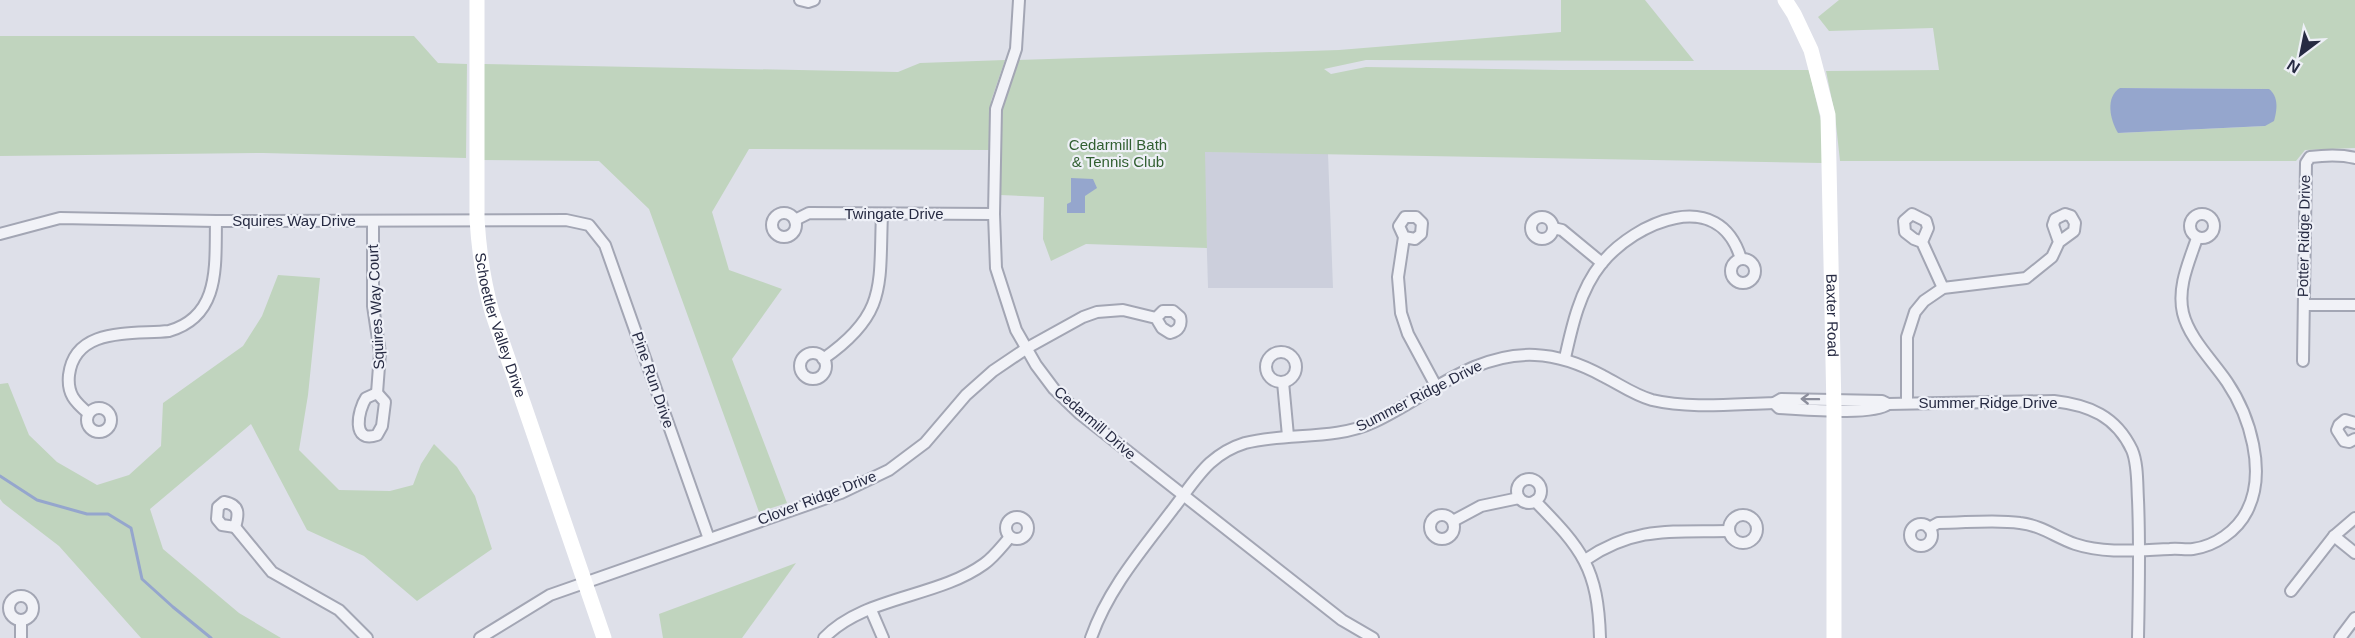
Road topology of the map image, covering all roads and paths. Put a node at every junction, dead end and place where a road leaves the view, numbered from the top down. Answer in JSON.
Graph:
{"nodes":[{"id":1,"x":477,"y":0,"type":"edge"},
{"id":2,"x":800,"y":0,"type":"edge"},
{"id":3,"x":814,"y":0,"type":"edge"},
{"id":4,"x":1019,"y":0,"type":"edge"},
{"id":5,"x":1785,"y":0,"type":"edge"},
{"id":6,"x":2355,"y":158,"type":"edge"},
{"id":7,"x":882,"y":214,"type":"junction"},
{"id":8,"x":994,"y":214,"type":"junction"},
{"id":9,"x":477,"y":219,"type":"junction"},
{"id":10,"x":373,"y":220,"type":"junction"},
{"id":11,"x":795,"y":220,"type":"dead end"},
{"id":12,"x":216,"y":221,"type":"junction"},
{"id":13,"x":589,"y":225,"type":"joint"},
{"id":14,"x":1553,"y":228,"type":"dead end"},
{"id":15,"x":0,"y":234,"type":"edge"},
{"id":16,"x":1404,"y":237,"type":"dead end"},
{"id":17,"x":2198,"y":238,"type":"dead end"},
{"id":18,"x":1922,"y":242,"type":"dead end"},
{"id":19,"x":2058,"y":242,"type":"dead end"},
{"id":20,"x":1741,"y":259,"type":"dead end"},
{"id":21,"x":1602,"y":263,"type":"junction"},
{"id":22,"x":1943,"y":288,"type":"junction"},
{"id":23,"x":2355,"y":304,"type":"edge"},
{"id":24,"x":2304,"y":305,"type":"junction"},
{"id":25,"x":1156,"y":318,"type":"dead end"},
{"id":26,"x":1027,"y":348,"type":"junction"},
{"id":27,"x":1565,"y":358,"type":"junction"},
{"id":28,"x":823,"y":359,"type":"dead end"},
{"id":29,"x":2303,"y":362,"type":"dead end"},
{"id":30,"x":1283,"y":382,"type":"dead end"},
{"id":31,"x":1436,"y":386,"type":"junction"},
{"id":32,"x":377,"y":393,"type":"dead end"},
{"id":33,"x":1907,"y":404,"type":"junction"},
{"id":34,"x":1834,"y":405,"type":"junction"},
{"id":35,"x":88,"y":413,"type":"dead end"},
{"id":36,"x":2354,"y":421,"type":"edge"},
{"id":37,"x":1288,"y":436,"type":"junction"},
{"id":38,"x":2355,"y":439,"type":"edge"},
{"id":39,"x":1184,"y":495,"type":"junction"},
{"id":40,"x":1519,"y":498,"type":"junction"},
{"id":41,"x":1535,"y":501,"type":"junction"},
{"id":42,"x":2355,"y":518,"type":"edge"},
{"id":43,"x":1453,"y":522,"type":"dead end"},
{"id":44,"x":235,"y":527,"type":"dead end"},
{"id":45,"x":1929,"y":528,"type":"dead end"},
{"id":46,"x":1729,"y":531,"type":"dead end"},
{"id":47,"x":2334,"y":536,"type":"junction"},
{"id":48,"x":1010,"y":537,"type":"dead end"},
{"id":49,"x":709,"y":538,"type":"junction"},
{"id":50,"x":2140,"y":550,"type":"junction"},
{"id":51,"x":2355,"y":553,"type":"edge"},
{"id":52,"x":1585,"y":560,"type":"junction"},
{"id":53,"x":586,"y":582,"type":"junction"},
{"id":54,"x":2291,"y":591,"type":"dead end"},
{"id":55,"x":871,"y":610,"type":"junction"},
{"id":56,"x":2355,"y":618,"type":"edge"},
{"id":57,"x":21,"y":621,"type":"dead end"},
{"id":58,"x":21,"y":638,"type":"edge"},
{"id":59,"x":367,"y":638,"type":"edge"},
{"id":60,"x":480,"y":638,"type":"edge"},
{"id":61,"x":604,"y":638,"type":"edge"},
{"id":62,"x":824,"y":638,"type":"edge"},
{"id":63,"x":883,"y":638,"type":"edge"},
{"id":64,"x":1091,"y":638,"type":"edge"},
{"id":65,"x":1373,"y":638,"type":"edge"},
{"id":66,"x":1600,"y":638,"type":"edge"},
{"id":67,"x":1833,"y":638,"type":"edge"},
{"id":68,"x":2138,"y":638,"type":"edge"},
{"id":69,"x":2340,"y":638,"type":"edge"}],
"edges":[{"from":1,"to":9,"type":"street","name":"Schoettler Valley Drive"},
{"from":2,"to":3,"type":"street"},
{"from":4,"to":8,"type":"street","name":"Cedarmill Drive"},
{"from":5,"to":34,"type":"street","name":"Baxter Road"},
{"from":6,"to":24,"type":"street","name":"Potter Ridge Drive"},
{"from":7,"to":8,"type":"street","name":"Twingate Drive"},
{"from":7,"to":11,"type":"street","name":"Twingate Drive"},
{"from":7,"to":28,"type":"street"},
{"from":8,"to":26,"type":"street","name":"Cedarmill Drive"},
{"from":9,"to":10,"type":"street","name":"Squires Way Drive"},
{"from":9,"to":13,"type":"street","name":"Squires Way Drive"},
{"from":9,"to":53,"type":"street","name":"Schoettler Valley Drive"},
{"from":10,"to":12,"type":"street","name":"Squires Way Drive"},
{"from":10,"to":32,"type":"street","name":"Squires Way Court"},
{"from":12,"to":15,"type":"street","name":"Squires Way Drive"},
{"from":12,"to":35,"type":"street"},
{"from":13,"to":49,"type":"street","name":"Pine Run Drive"},
{"from":14,"to":21,"type":"street"},
{"from":16,"to":31,"type":"street"},
{"from":17,"to":50,"type":"street"},
{"from":18,"to":22,"type":"street"},
{"from":19,"to":22,"type":"street"},
{"from":20,"to":21,"type":"street"},
{"from":21,"to":27,"type":"street"},
{"from":22,"to":33,"type":"street"},
{"from":23,"to":24,"type":"street"},
{"from":24,"to":29,"type":"street","name":"Potter Ridge Drive"},
{"from":25,"to":26,"type":"street","name":"Clover Ridge Drive"},
{"from":26,"to":39,"type":"street","name":"Cedarmill Drive"},
{"from":26,"to":49,"type":"street","name":"Clover Ridge Drive"},
{"from":27,"to":31,"type":"street","name":"Summer Ridge Drive"},
{"from":27,"to":34,"type":"street","name":"Summer Ridge Drive"},
{"from":30,"to":37,"type":"street"},
{"from":31,"to":37,"type":"street","name":"Summer Ridge Drive"},
{"from":33,"to":34,"type":"street","name":"Summer Ridge Drive"},
{"from":33,"to":50,"type":"street","name":"Summer Ridge Drive"},
{"from":34,"to":67,"type":"street","name":"Baxter Road"},
{"from":36,"to":38,"type":"street"},
{"from":37,"to":39,"type":"street","name":"Summer Ridge Drive"},
{"from":39,"to":64,"type":"street","name":"Summer Ridge Drive"},
{"from":39,"to":65,"type":"street","name":"Cedarmill Drive"},
{"from":40,"to":41,"type":"street"},
{"from":40,"to":41,"type":"street"},
{"from":40,"to":43,"type":"street"},
{"from":41,"to":52,"type":"street"},
{"from":42,"to":47,"type":"street"},
{"from":44,"to":59,"type":"street"},
{"from":45,"to":50,"type":"street"},
{"from":46,"to":52,"type":"street"},
{"from":47,"to":51,"type":"street"},
{"from":47,"to":54,"type":"street"},
{"from":48,"to":55,"type":"street"},
{"from":49,"to":53,"type":"street","name":"Clover Ridge Drive"},
{"from":50,"to":68,"type":"street","name":"Summer Ridge Drive"},
{"from":52,"to":66,"type":"street"},
{"from":53,"to":60,"type":"street","name":"Clover Ridge Drive"},
{"from":53,"to":61,"type":"street","name":"Schoettler Valley Drive"},
{"from":55,"to":62,"type":"street"},
{"from":55,"to":63,"type":"street"},
{"from":56,"to":69,"type":"street"},
{"from":57,"to":58,"type":"street"}]}
